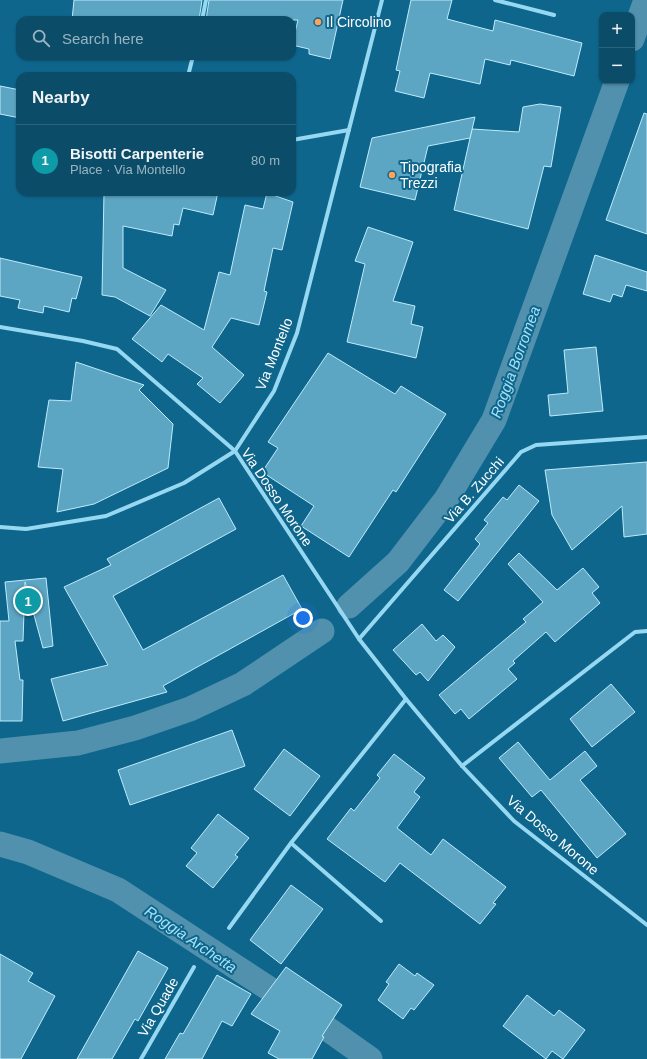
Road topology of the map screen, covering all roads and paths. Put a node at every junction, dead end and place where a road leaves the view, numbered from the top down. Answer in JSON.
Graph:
{"nodes":[{"id":1,"x":206,"y":0,"type":"edge"},
{"id":2,"x":382,"y":0,"type":"edge"},
{"id":3,"x":495,"y":0,"type":"edge"},
{"id":4,"x":554,"y":15,"type":"dead end"},
{"id":5,"x":203,"y":16,"type":"edge"},
{"id":6,"x":192,"y":60,"type":"edge"},
{"id":7,"x":189,"y":72,"type":"edge"},
{"id":8,"x":349,"y":130,"type":"junction"},
{"id":9,"x":296,"y":139,"type":"edge"},
{"id":10,"x":0,"y":327,"type":"edge"},
{"id":11,"x":647,"y":437,"type":"edge"},
{"id":12,"x":234,"y":451,"type":"junction"},
{"id":13,"x":0,"y":527,"type":"edge"},
{"id":14,"x":647,"y":631,"type":"edge"},
{"id":15,"x":359,"y":639,"type":"junction"},
{"id":16,"x":406,"y":699,"type":"junction"},
{"id":17,"x":462,"y":766,"type":"junction"},
{"id":18,"x":291,"y":843,"type":"junction"},
{"id":19,"x":381,"y":921,"type":"dead end"},
{"id":20,"x":647,"y":925,"type":"edge"},
{"id":21,"x":230,"y":928,"type":"dead end"},
{"id":22,"x":194,"y":967,"type":"dead end"},
{"id":23,"x":141,"y":1059,"type":"edge"}],
"edges":[{"from":1,"to":5,"type":"street"},
{"from":2,"to":8,"type":"street","name":"Via Montello"},
{"from":3,"to":4,"type":"street"},
{"from":6,"to":7,"type":"street"},
{"from":8,"to":9,"type":"street"},
{"from":8,"to":12,"type":"street","name":"Via Montello"},
{"from":10,"to":12,"type":"street","name":"Via Dosso Morone"},
{"from":11,"to":15,"type":"street","name":"Via B. Zucchi"},
{"from":12,"to":13,"type":"street","name":"Via Montello"},
{"from":12,"to":15,"type":"street","name":"Via Dosso Morone"},
{"from":14,"to":17,"type":"street"},
{"from":15,"to":16,"type":"street","name":"Via Dosso Morone"},
{"from":16,"to":17,"type":"street","name":"Via Dosso Morone"},
{"from":16,"to":18,"type":"street"},
{"from":17,"to":20,"type":"street","name":"Via Dosso Morone"},
{"from":18,"to":19,"type":"street"},
{"from":18,"to":21,"type":"street"},
{"from":22,"to":23,"type":"street","name":"Via Quade"}]}
